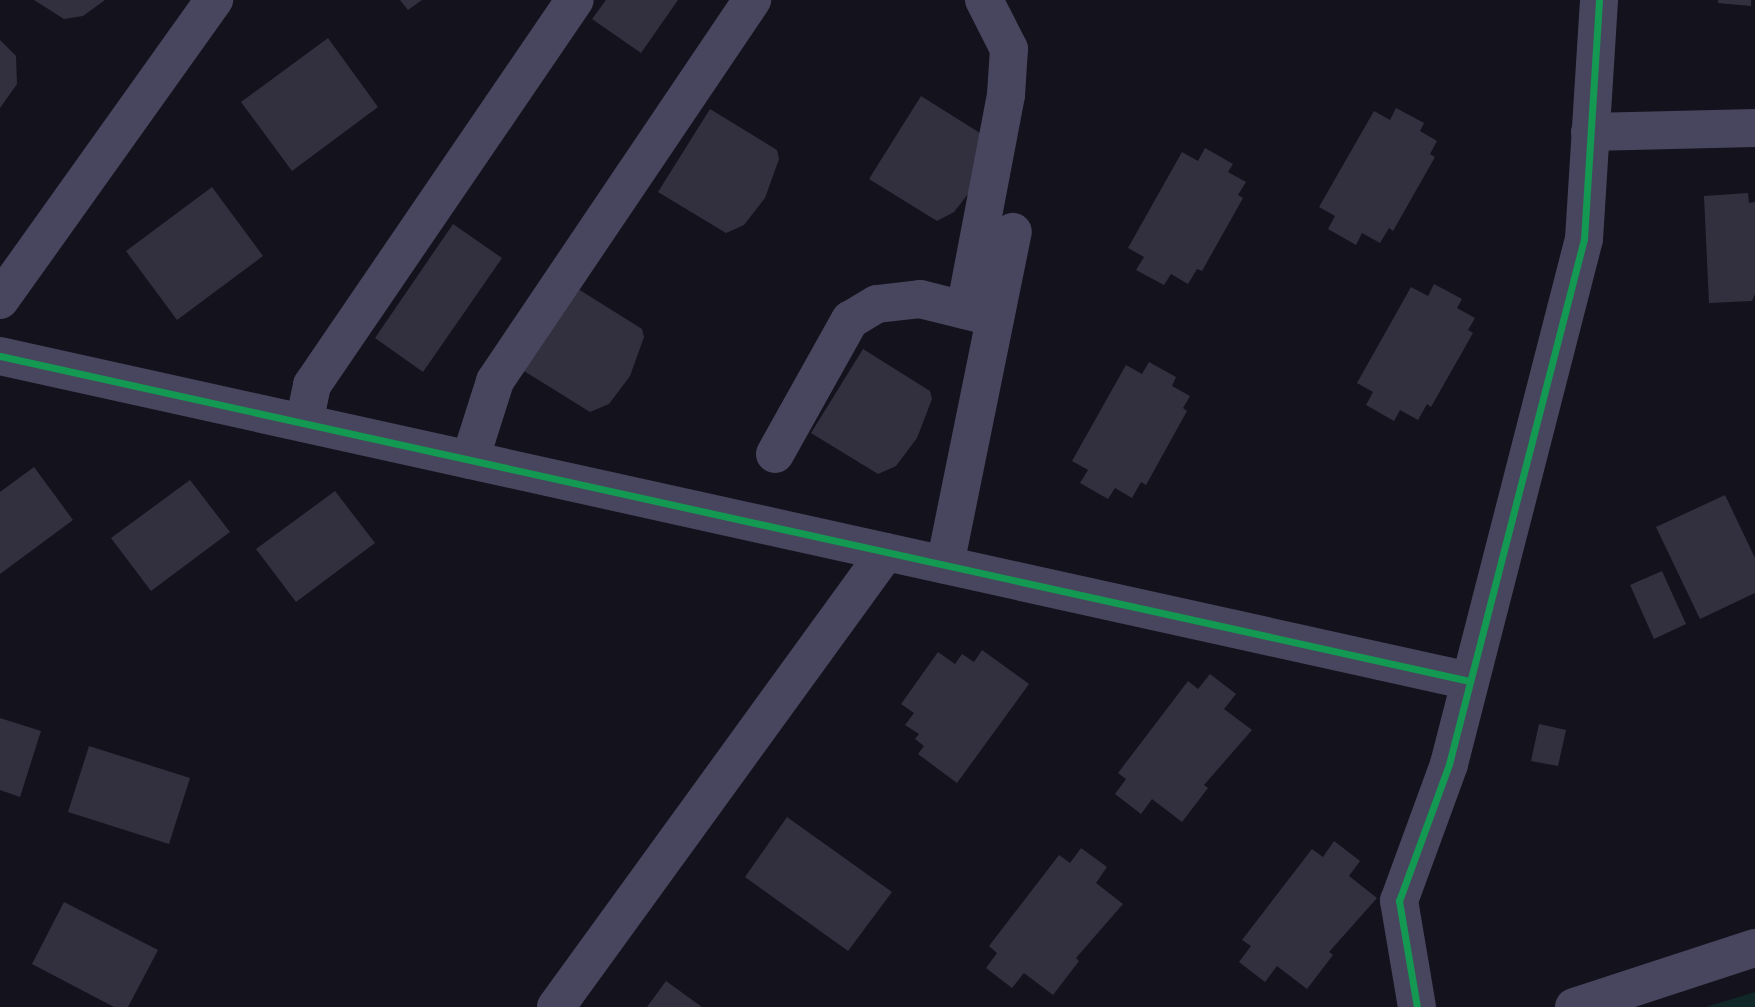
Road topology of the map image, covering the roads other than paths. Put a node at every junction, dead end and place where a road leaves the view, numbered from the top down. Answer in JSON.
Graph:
{"nodes":[{"id":1,"x":214,"y":0,"type":"edge"},
{"id":2,"x":575,"y":0,"type":"edge"},
{"id":3,"x":752,"y":0,"type":"edge"},
{"id":4,"x":984,"y":0,"type":"edge"},
{"id":5,"x":1599,"y":0,"type":"edge"},
{"id":6,"x":1755,"y":128,"type":"edge"},
{"id":7,"x":1590,"y":132,"type":"junction"},
{"id":8,"x":1013,"y":232,"type":"dead end"},
{"id":9,"x":0,"y":300,"type":"edge"},
{"id":10,"x":980,"y":314,"type":"junction"},
{"id":11,"x":0,"y":356,"type":"edge"},
{"id":12,"x":304,"y":423,"type":"junction"},
{"id":13,"x":775,"y":454,"type":"dead end"},
{"id":14,"x":470,"y":460,"type":"junction"},
{"id":15,"x":886,"y":552,"type":"junction"},
{"id":16,"x":945,"y":565,"type":"junction"},
{"id":17,"x":1470,"y":681,"type":"junction"},
{"id":18,"x":1755,"y":948,"type":"edge"},
{"id":19,"x":556,"y":1007,"type":"edge"},
{"id":20,"x":1416,"y":1007,"type":"edge"},
{"id":21,"x":1574,"y":1007,"type":"edge"}],
"edges":[{"from":1,"to":9,"type":"street"},
{"from":2,"to":12,"type":"street"},
{"from":3,"to":14,"type":"street"},
{"from":4,"to":10,"type":"street"},
{"from":5,"to":7,"type":"street"},
{"from":6,"to":7,"type":"street"},
{"from":7,"to":17,"type":"street"},
{"from":8,"to":10,"type":"street"},
{"from":10,"to":13,"type":"street"},
{"from":10,"to":16,"type":"street"},
{"from":11,"to":12,"type":"street"},
{"from":12,"to":14,"type":"street"},
{"from":14,"to":15,"type":"street"},
{"from":15,"to":16,"type":"street"},
{"from":15,"to":19,"type":"street"},
{"from":16,"to":17,"type":"street"},
{"from":17,"to":20,"type":"street"},
{"from":18,"to":21,"type":"street"}]}
